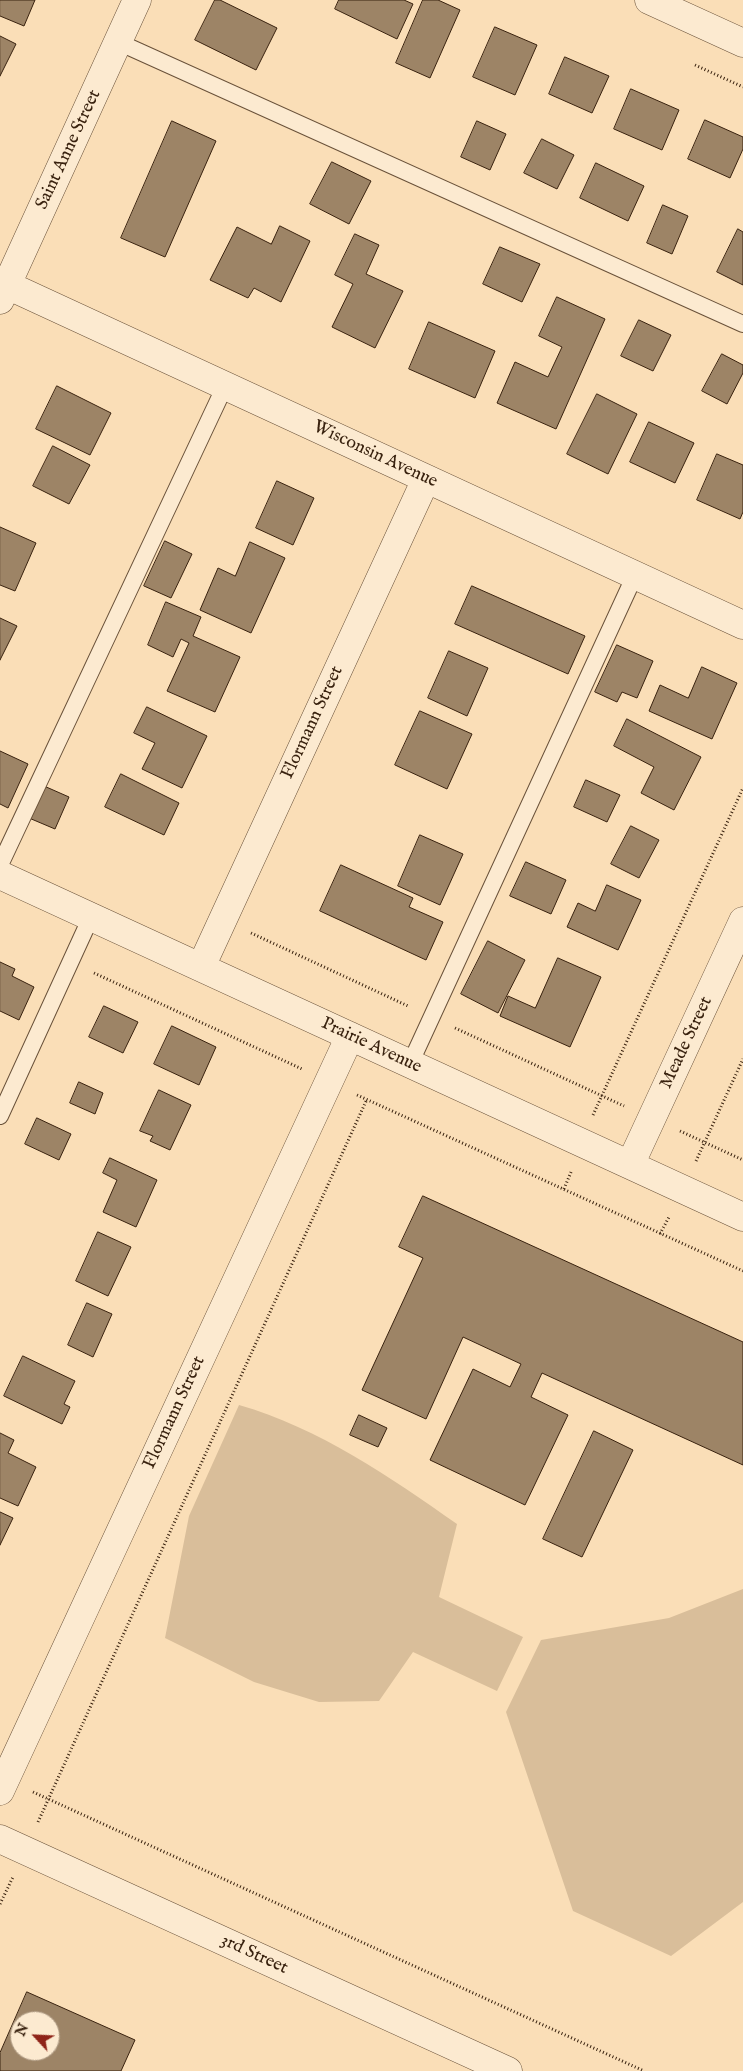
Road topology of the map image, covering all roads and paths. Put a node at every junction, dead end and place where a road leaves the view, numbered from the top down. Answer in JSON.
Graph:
{"nodes":[{"id":1,"x":137,"y":0,"type":"edge"},
{"id":2,"x":649,"y":0,"type":"edge"},
{"id":3,"x":118,"y":42,"type":"junction"},
{"id":4,"x":743,"y":43,"type":"edge"},
{"id":5,"x":695,"y":65,"type":"dead end"},
{"id":6,"x":743,"y":87,"type":"edge"},
{"id":7,"x":3,"y":293,"type":"edge"},
{"id":8,"x":743,"y":324,"type":"edge"},
{"id":9,"x":225,"y":386,"type":"junction"},
{"id":10,"x":426,"y":479,"type":"junction"},
{"id":11,"x":635,"y":575,"type":"junction"},
{"id":12,"x":743,"y":625,"type":"edge"},
{"id":13,"x":743,"y":788,"type":"edge"},
{"id":14,"x":0,"y":865,"type":"edge"},
{"id":15,"x":0,"y":875,"type":"edge"},
{"id":16,"x":91,"y":917,"type":"junction"},
{"id":17,"x":223,"y":920,"type":"junction"},
{"id":18,"x":743,"y":921,"type":"edge"},
{"id":19,"x":70,"y":962,"type":"junction"},
{"id":20,"x":201,"y":968,"type":"junction"},
{"id":21,"x":431,"y":1017,"type":"junction"},
{"id":22,"x":350,"y":1036,"type":"junction"},
{"id":23,"x":743,"y":1059,"type":"edge"},
{"id":24,"x":410,"y":1064,"type":"junction"},
{"id":25,"x":329,"y":1082,"type":"junction"},
{"id":26,"x":601,"y":1096,"type":"junction"},
{"id":27,"x":367,"y":1099,"type":"junction"},
{"id":28,"x":0,"y":1116,"type":"edge"},
{"id":29,"x":652,"y":1119,"type":"junction"},
{"id":30,"x":704,"y":1142,"type":"junction"},
{"id":31,"x":582,"y":1143,"type":"junction"},
{"id":32,"x":743,"y":1160,"type":"edge"},
{"id":33,"x":630,"y":1166,"type":"junction"},
{"id":34,"x":564,"y":1189,"type":"junction"},
{"id":35,"x":682,"y":1190,"type":"junction"},
{"id":36,"x":743,"y":1217,"type":"edge"},
{"id":37,"x":660,"y":1234,"type":"junction"},
{"id":38,"x":743,"y":1272,"type":"edge"},
{"id":39,"x":0,"y":1790,"type":"edge"},
{"id":40,"x":0,"y":1839,"type":"edge"},
{"id":41,"x":496,"y":2068,"type":"edge"},
{"id":42,"x":644,"y":2071,"type":"edge"}],
"edges":[{"from":1,"to":3,"type":"street","name":"Saint Anne Street"},
{"from":2,"to":4,"type":"street"},
{"from":3,"to":7,"type":"street","name":"Saint Anne Street"},
{"from":3,"to":8,"type":"lane"},
{"from":5,"to":6,"type":"path"},
{"from":7,"to":9,"type":"street","name":"Wisconsin Avenue"},
{"from":9,"to":10,"type":"street","name":"Wisconsin Avenue"},
{"from":9,"to":14,"type":"lane"},
{"from":10,"to":11,"type":"street","name":"Wisconsin Avenue"},
{"from":10,"to":17,"type":"street","name":"Flormann Street"},
{"from":11,"to":12,"type":"street","name":"Wisconsin Avenue"},
{"from":11,"to":21,"type":"lane"},
{"from":13,"to":26,"type":"path"},
{"from":15,"to":16,"type":"street","name":"Prairie Avenue"},
{"from":16,"to":19,"type":"lane"},
{"from":16,"to":20,"type":"street","name":"Prairie Avenue"},
{"from":17,"to":20,"type":"street","name":"Flormann Street"},
{"from":17,"to":21,"type":"path"},
{"from":18,"to":29,"type":"street","name":"Meade Street"},
{"from":19,"to":25,"type":"path"},
{"from":19,"to":28,"type":"lane"},
{"from":20,"to":22,"type":"street","name":"Prairie Avenue"},
{"from":21,"to":24,"type":"lane"},
{"from":21,"to":26,"type":"path"},
{"from":22,"to":24,"type":"street","name":"Prairie Avenue"},
{"from":22,"to":25,"type":"street","name":"Flormann Street"},
{"from":23,"to":30,"type":"path"},
{"from":24,"to":31,"type":"street","name":"Prairie Avenue"},
{"from":25,"to":27,"type":"path"},
{"from":25,"to":39,"type":"street","name":"Flormann Street"},
{"from":26,"to":29,"type":"path"},
{"from":26,"to":31,"type":"path"},
{"from":27,"to":34,"type":"path"},
{"from":27,"to":42,"type":"path"},
{"from":29,"to":30,"type":"path"},
{"from":29,"to":33,"type":"street","name":"Meade Street"},
{"from":30,"to":32,"type":"path"},
{"from":30,"to":35,"type":"path"},
{"from":31,"to":33,"type":"street","name":"Prairie Avenue"},
{"from":31,"to":34,"type":"path"},
{"from":33,"to":35,"type":"street","name":"Prairie Avenue"},
{"from":34,"to":37,"type":"path"},
{"from":35,"to":36,"type":"street","name":"Prairie Avenue"},
{"from":35,"to":37,"type":"path"},
{"from":37,"to":38,"type":"path"},
{"from":40,"to":41,"type":"street","name":"3rd Street"}]}
